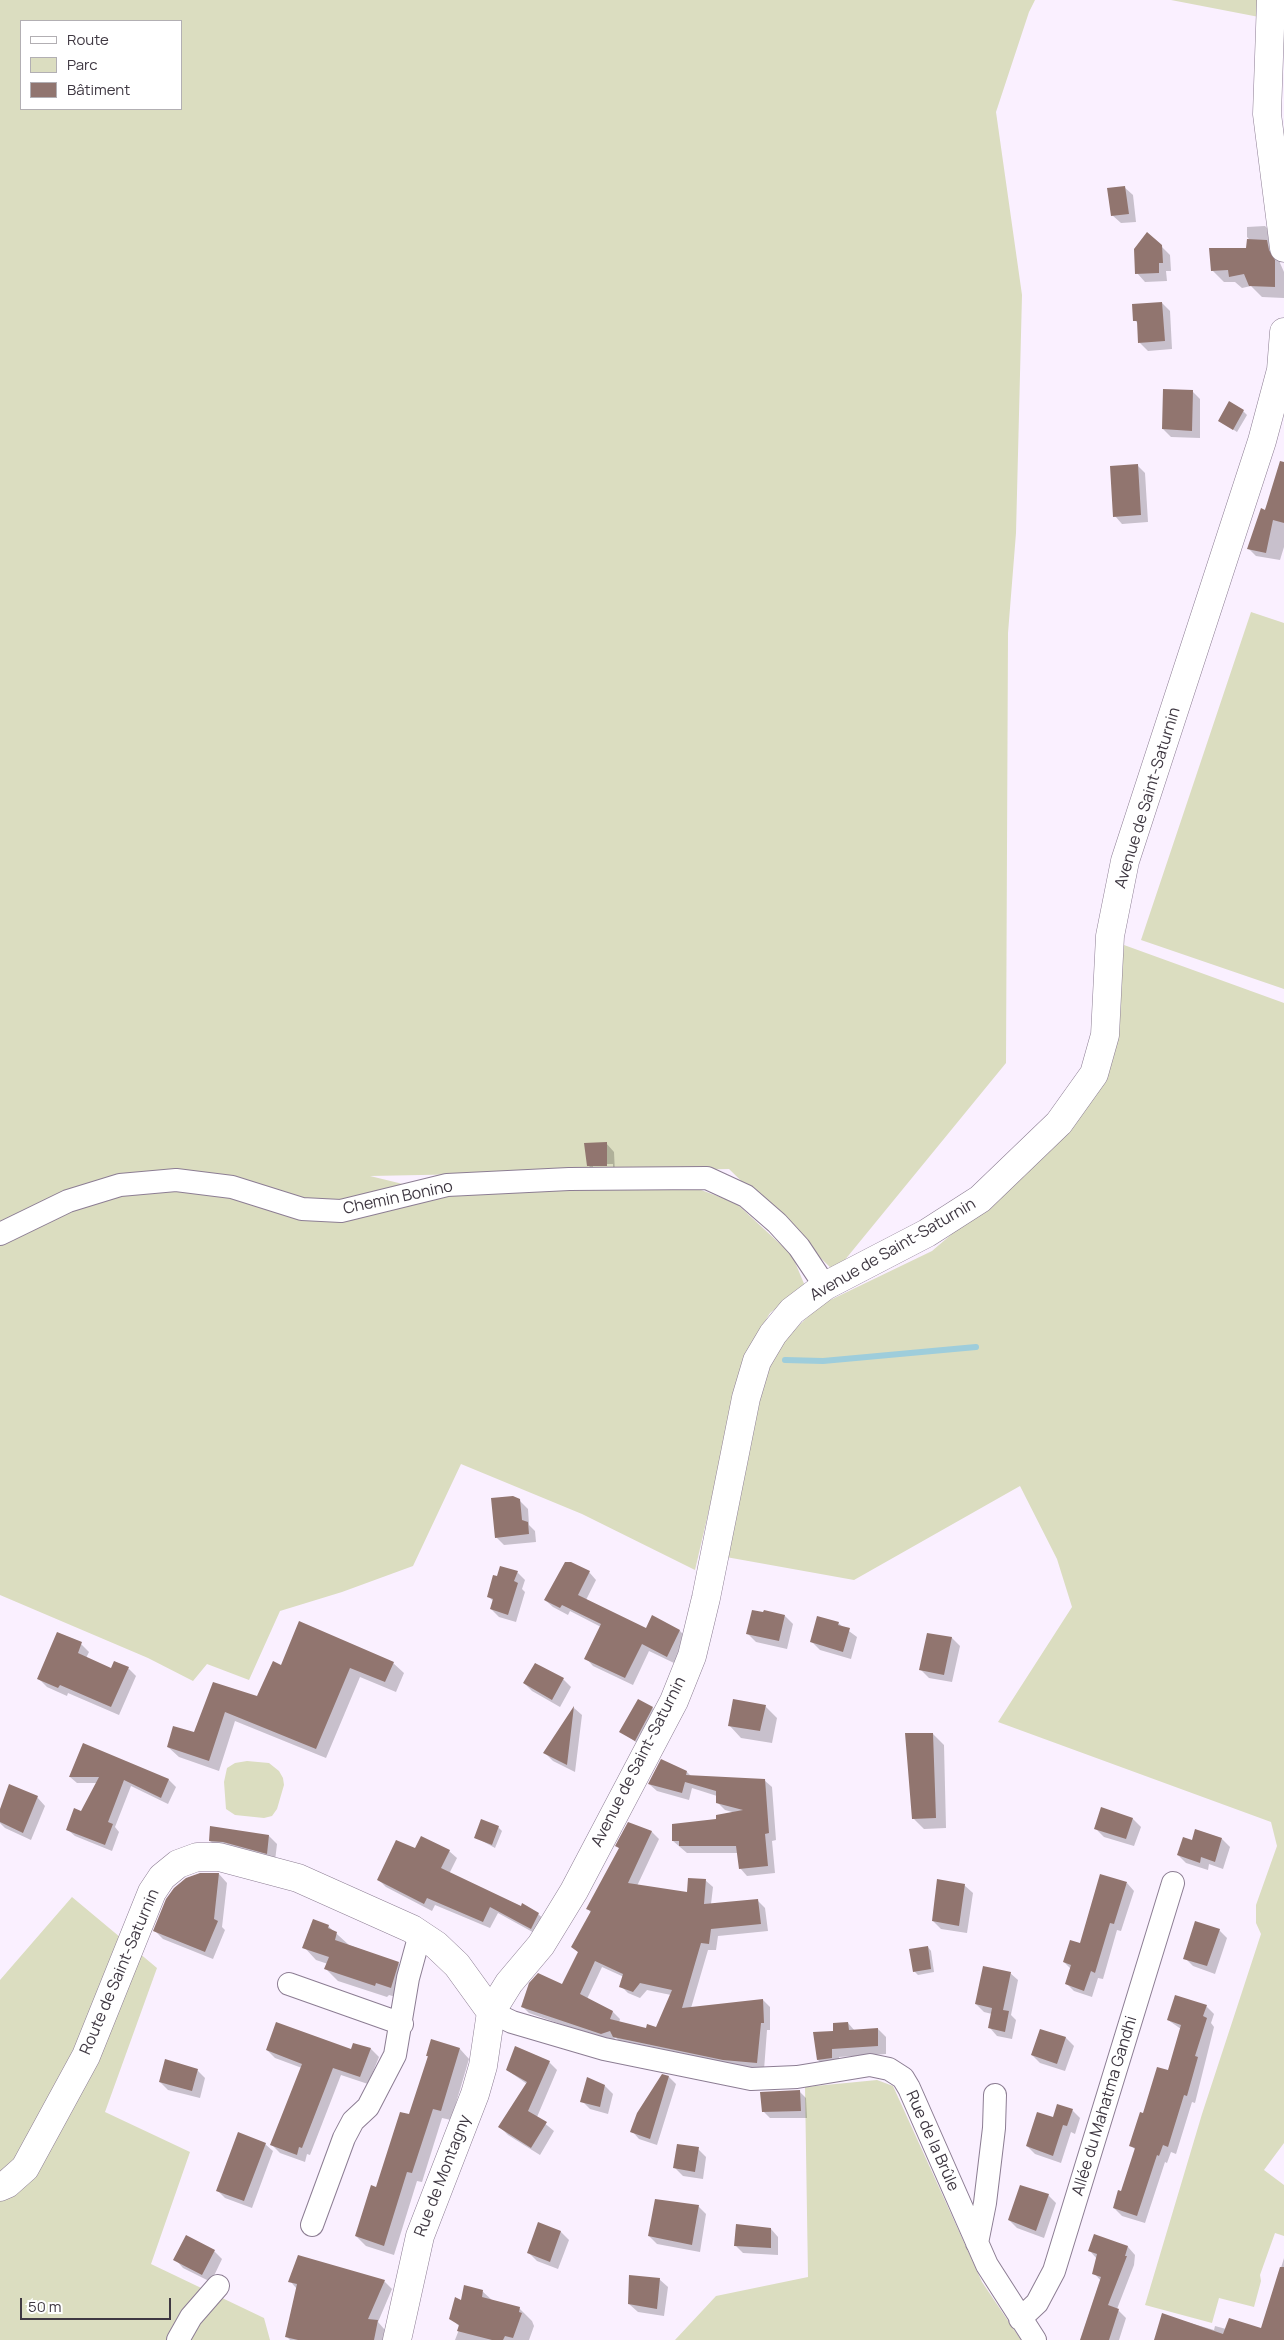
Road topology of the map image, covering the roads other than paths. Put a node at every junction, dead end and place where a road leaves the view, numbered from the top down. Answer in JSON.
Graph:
{"nodes":[{"id":1,"x":1271,"y":0,"type":"edge"},
{"id":2,"x":1284,"y":248,"type":"edge"},
{"id":3,"x":1284,"y":332,"type":"edge"},
{"id":4,"x":1279,"y":397,"type":"edge"},
{"id":5,"x":0,"y":1234,"type":"edge"},
{"id":6,"x":825,"y":1286,"type":"junction"},
{"id":7,"x":1173,"y":1883,"type":"dead end"},
{"id":8,"x":420,"y":1934,"type":"junction"},
{"id":9,"x":289,"y":1984,"type":"dead end"},
{"id":10,"x":491,"y":2012,"type":"junction"},
{"id":11,"x":402,"y":2024,"type":"junction"},
{"id":12,"x":995,"y":2096,"type":"dead end"},
{"id":13,"x":0,"y":2186,"type":"edge"},
{"id":14,"x":312,"y":2225,"type":"dead end"},
{"id":15,"x":977,"y":2242,"type":"junction"},
{"id":16,"x":218,"y":2286,"type":"dead end"},
{"id":17,"x":1020,"y":2319,"type":"junction"},
{"id":18,"x":178,"y":2340,"type":"edge"},
{"id":19,"x":397,"y":2340,"type":"edge"},
{"id":20,"x":1034,"y":2340,"type":"edge"}],
"edges":[{"from":1,"to":2,"type":"main road"},
{"from":3,"to":4,"type":"main road","name":"Avenue de Saint-Saturnin"},
{"from":4,"to":6,"type":"main road","name":"Avenue de Saint-Saturnin"},
{"from":5,"to":6,"type":"street","name":"Chemin Bonino"},
{"from":6,"to":10,"type":"main road","name":"Avenue de Saint-Saturnin"},
{"from":7,"to":17,"type":"street","name":"Allée du Mahatma Gandhi"},
{"from":8,"to":10,"type":"main road","name":"Route de Saint-Saturnin"},
{"from":8,"to":11,"type":"street"},
{"from":8,"to":13,"type":"main road","name":"Route de Saint-Saturnin"},
{"from":9,"to":11,"type":"street"},
{"from":10,"to":15,"type":"street","name":"Rue de la Brûle"},
{"from":10,"to":19,"type":"main road","name":"Rue de Montagny"},
{"from":11,"to":14,"type":"street"},
{"from":12,"to":15,"type":"street"},
{"from":15,"to":17,"type":"street","name":"Rue de la Brûle"},
{"from":16,"to":18,"type":"street"},
{"from":17,"to":20,"type":"street","name":"Rue de la Brûle"}]}
